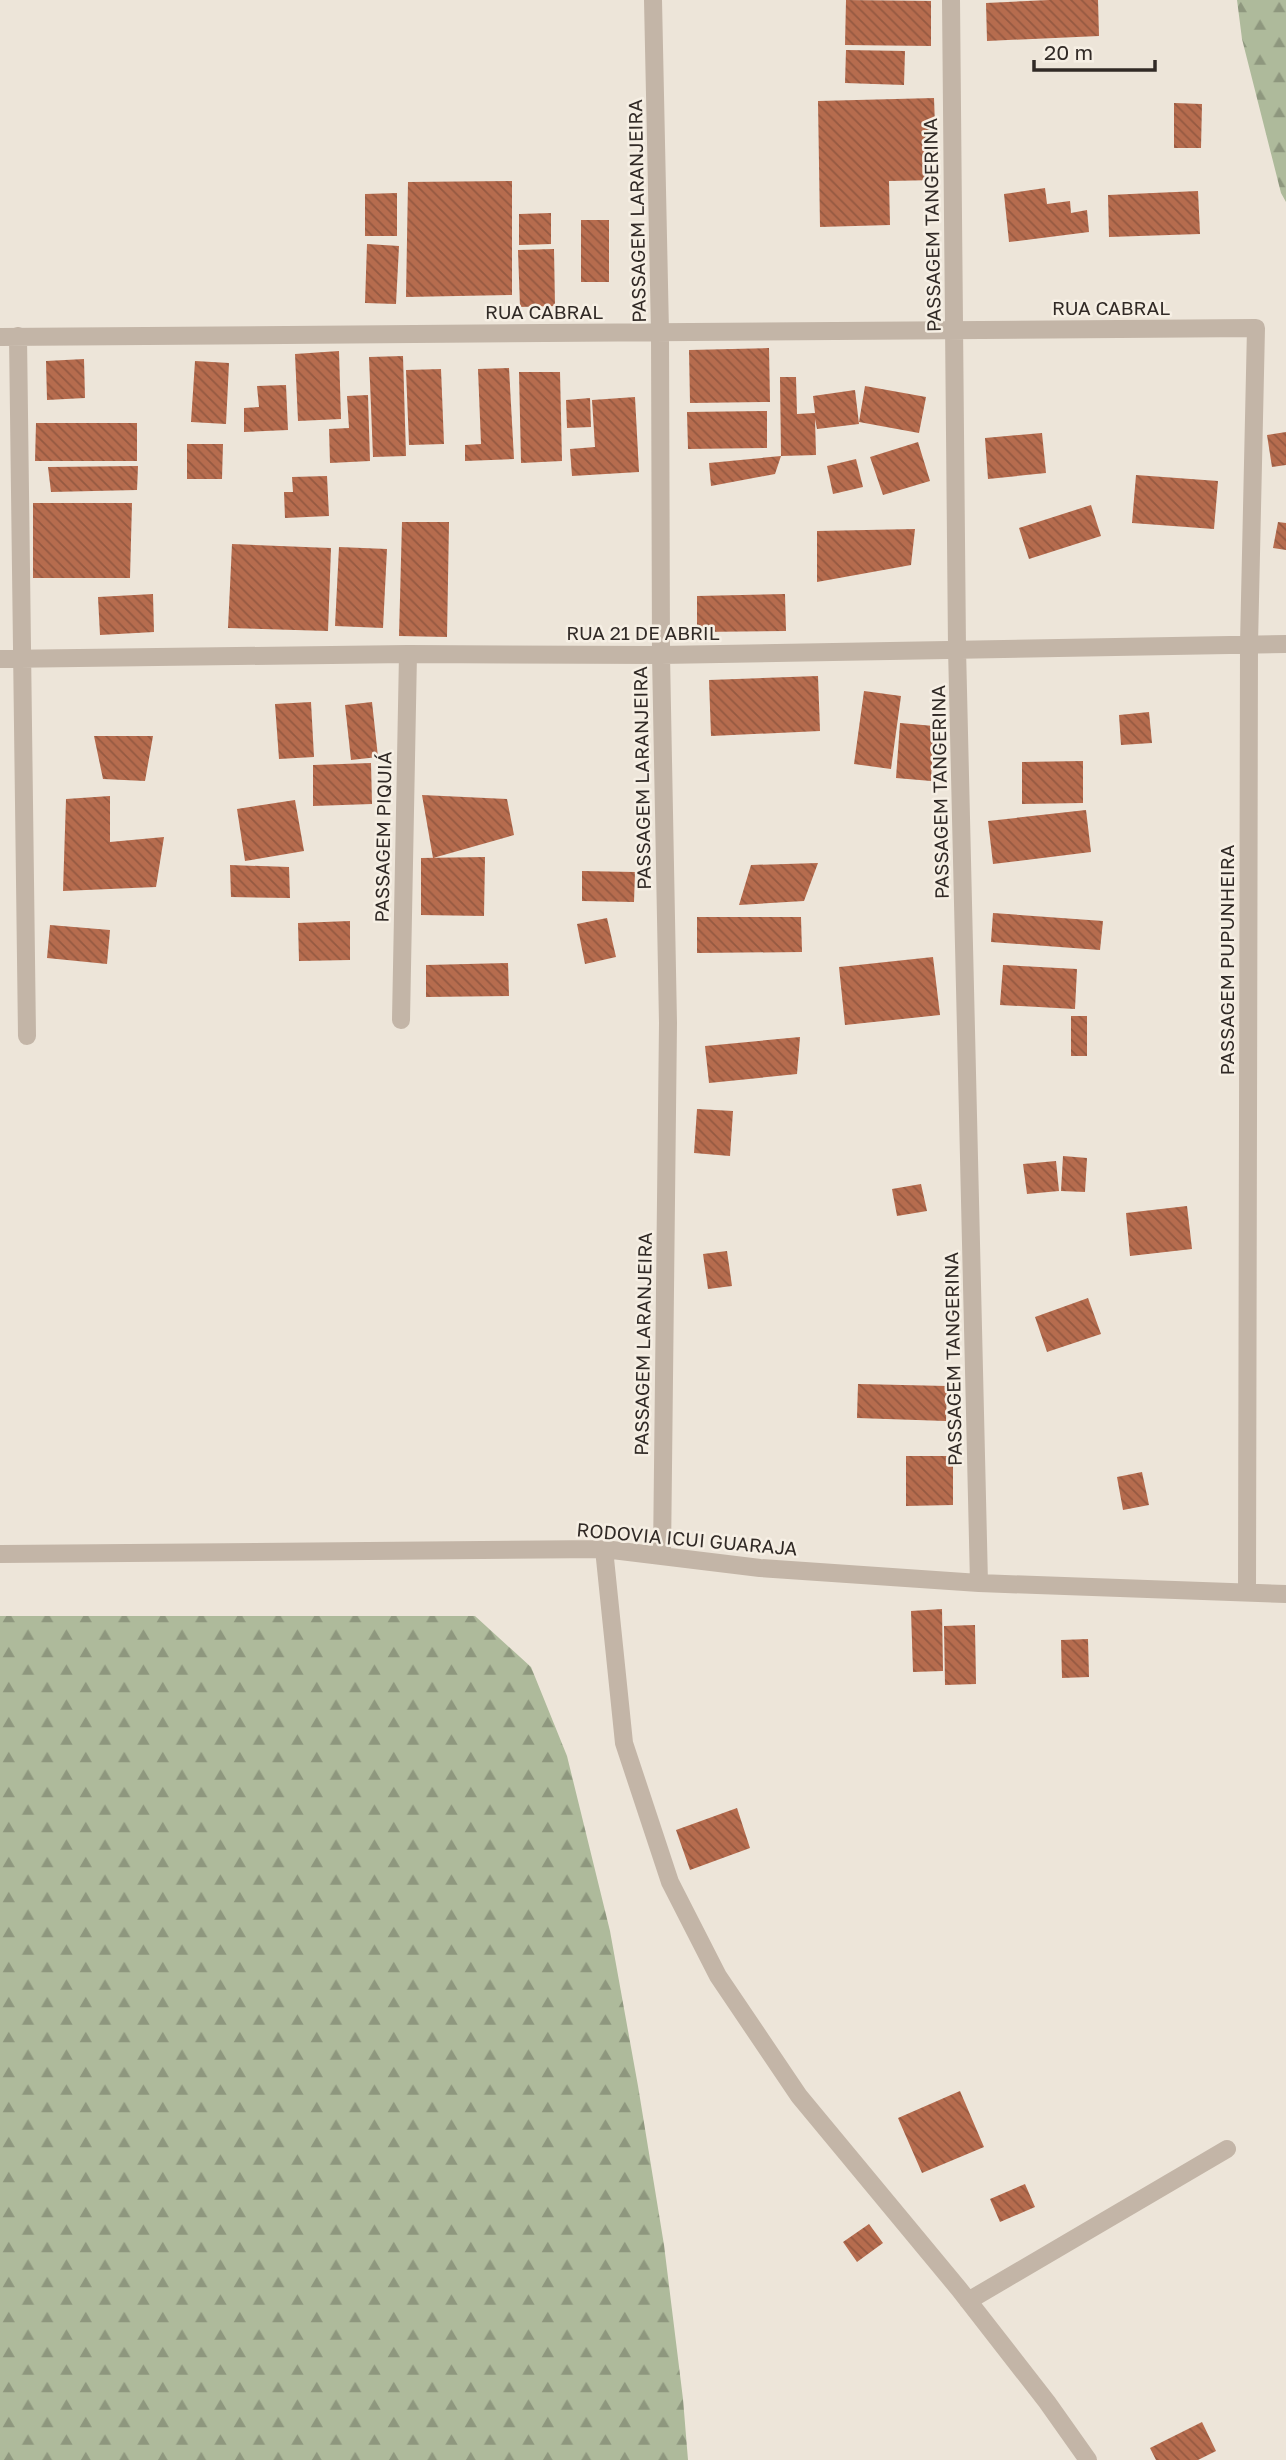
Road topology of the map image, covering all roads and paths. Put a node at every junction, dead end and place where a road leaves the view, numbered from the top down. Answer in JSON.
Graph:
{"nodes":[{"id":1,"x":653,"y":0,"type":"edge"},
{"id":2,"x":951,"y":0,"type":"edge"},
{"id":3,"x":1256,"y":328,"type":"joint"},
{"id":4,"x":954,"y":330,"type":"junction"},
{"id":5,"x":660,"y":332,"type":"junction"},
{"id":6,"x":9,"y":337,"type":"edge"},
{"id":7,"x":1249,"y":644,"type":"junction"},
{"id":8,"x":1286,"y":644,"type":"edge"},
{"id":9,"x":957,"y":648,"type":"junction"},
{"id":10,"x":408,"y":654,"type":"junction"},
{"id":11,"x":661,"y":655,"type":"junction"},
{"id":12,"x":0,"y":659,"type":"edge"},
{"id":13,"x":23,"y":659,"type":"junction"},
{"id":14,"x":401,"y":1020,"type":"dead end"},
{"id":15,"x":27,"y":1036,"type":"dead end"},
{"id":16,"x":604,"y":1549,"type":"junction"},
{"id":17,"x":0,"y":1554,"type":"edge"},
{"id":18,"x":662,"y":1556,"type":"junction"},
{"id":19,"x":979,"y":1583,"type":"junction"},
{"id":20,"x":1247,"y":1591,"type":"junction"},
{"id":21,"x":1286,"y":1594,"type":"edge"},
{"id":22,"x":1227,"y":2149,"type":"dead end"},
{"id":23,"x":968,"y":2301,"type":"junction"},
{"id":24,"x":1088,"y":2460,"type":"edge"}],
"edges":[{"from":1,"to":5,"type":"street","name":"PASSAGEM LARANJEIRA"},
{"from":2,"to":4,"type":"street","name":"PASSAGEM TANGERINA"},
{"from":3,"to":4,"type":"street","name":"RUA CABRAL"},
{"from":3,"to":7,"type":"street","name":"PASSAGEM PUPUNHEIRA"},
{"from":4,"to":5,"type":"street","name":"RUA CABRAL"},
{"from":4,"to":9,"type":"street","name":"PASSAGEM TANGERINA"},
{"from":5,"to":6,"type":"street","name":"RUA CABRAL"},
{"from":5,"to":11,"type":"street","name":"PASSAGEM LARANJEIRA"},
{"from":6,"to":13,"type":"street"},
{"from":7,"to":8,"type":"street","name":"RUA 21 DE ABRIL"},
{"from":7,"to":9,"type":"street","name":"RUA 21 DE ABRIL"},
{"from":7,"to":20,"type":"street","name":"PASSAGEM PUPUNHEIRA"},
{"from":9,"to":11,"type":"street","name":"RUA 21 DE ABRIL"},
{"from":9,"to":19,"type":"street","name":"PASSAGEM TANGERINA"},
{"from":10,"to":11,"type":"street","name":"RUA 21 DE ABRIL"},
{"from":10,"to":13,"type":"street","name":"RUA 21 DE ABRIL"},
{"from":10,"to":14,"type":"street","name":"PASSAGEM PIQUIÁ"},
{"from":11,"to":18,"type":"street","name":"PASSAGEM LARANJEIRA"},
{"from":12,"to":13,"type":"street","name":"RUA 21 DE ABRIL"},
{"from":13,"to":15,"type":"street"},
{"from":16,"to":17,"type":"street","name":"RODOVIA ICUI GUARAJA"},
{"from":16,"to":18,"type":"street","name":"RODOVIA ICUI GUARAJA"},
{"from":16,"to":23,"type":"street"},
{"from":18,"to":19,"type":"street","name":"RODOVIA ICUI GUARAJA"},
{"from":19,"to":20,"type":"street","name":"RODOVIA ICUI GUARAJA"},
{"from":20,"to":21,"type":"street","name":"RODOVIA ICUI GUARAJA"},
{"from":22,"to":23,"type":"street"},
{"from":23,"to":24,"type":"street"}]}
